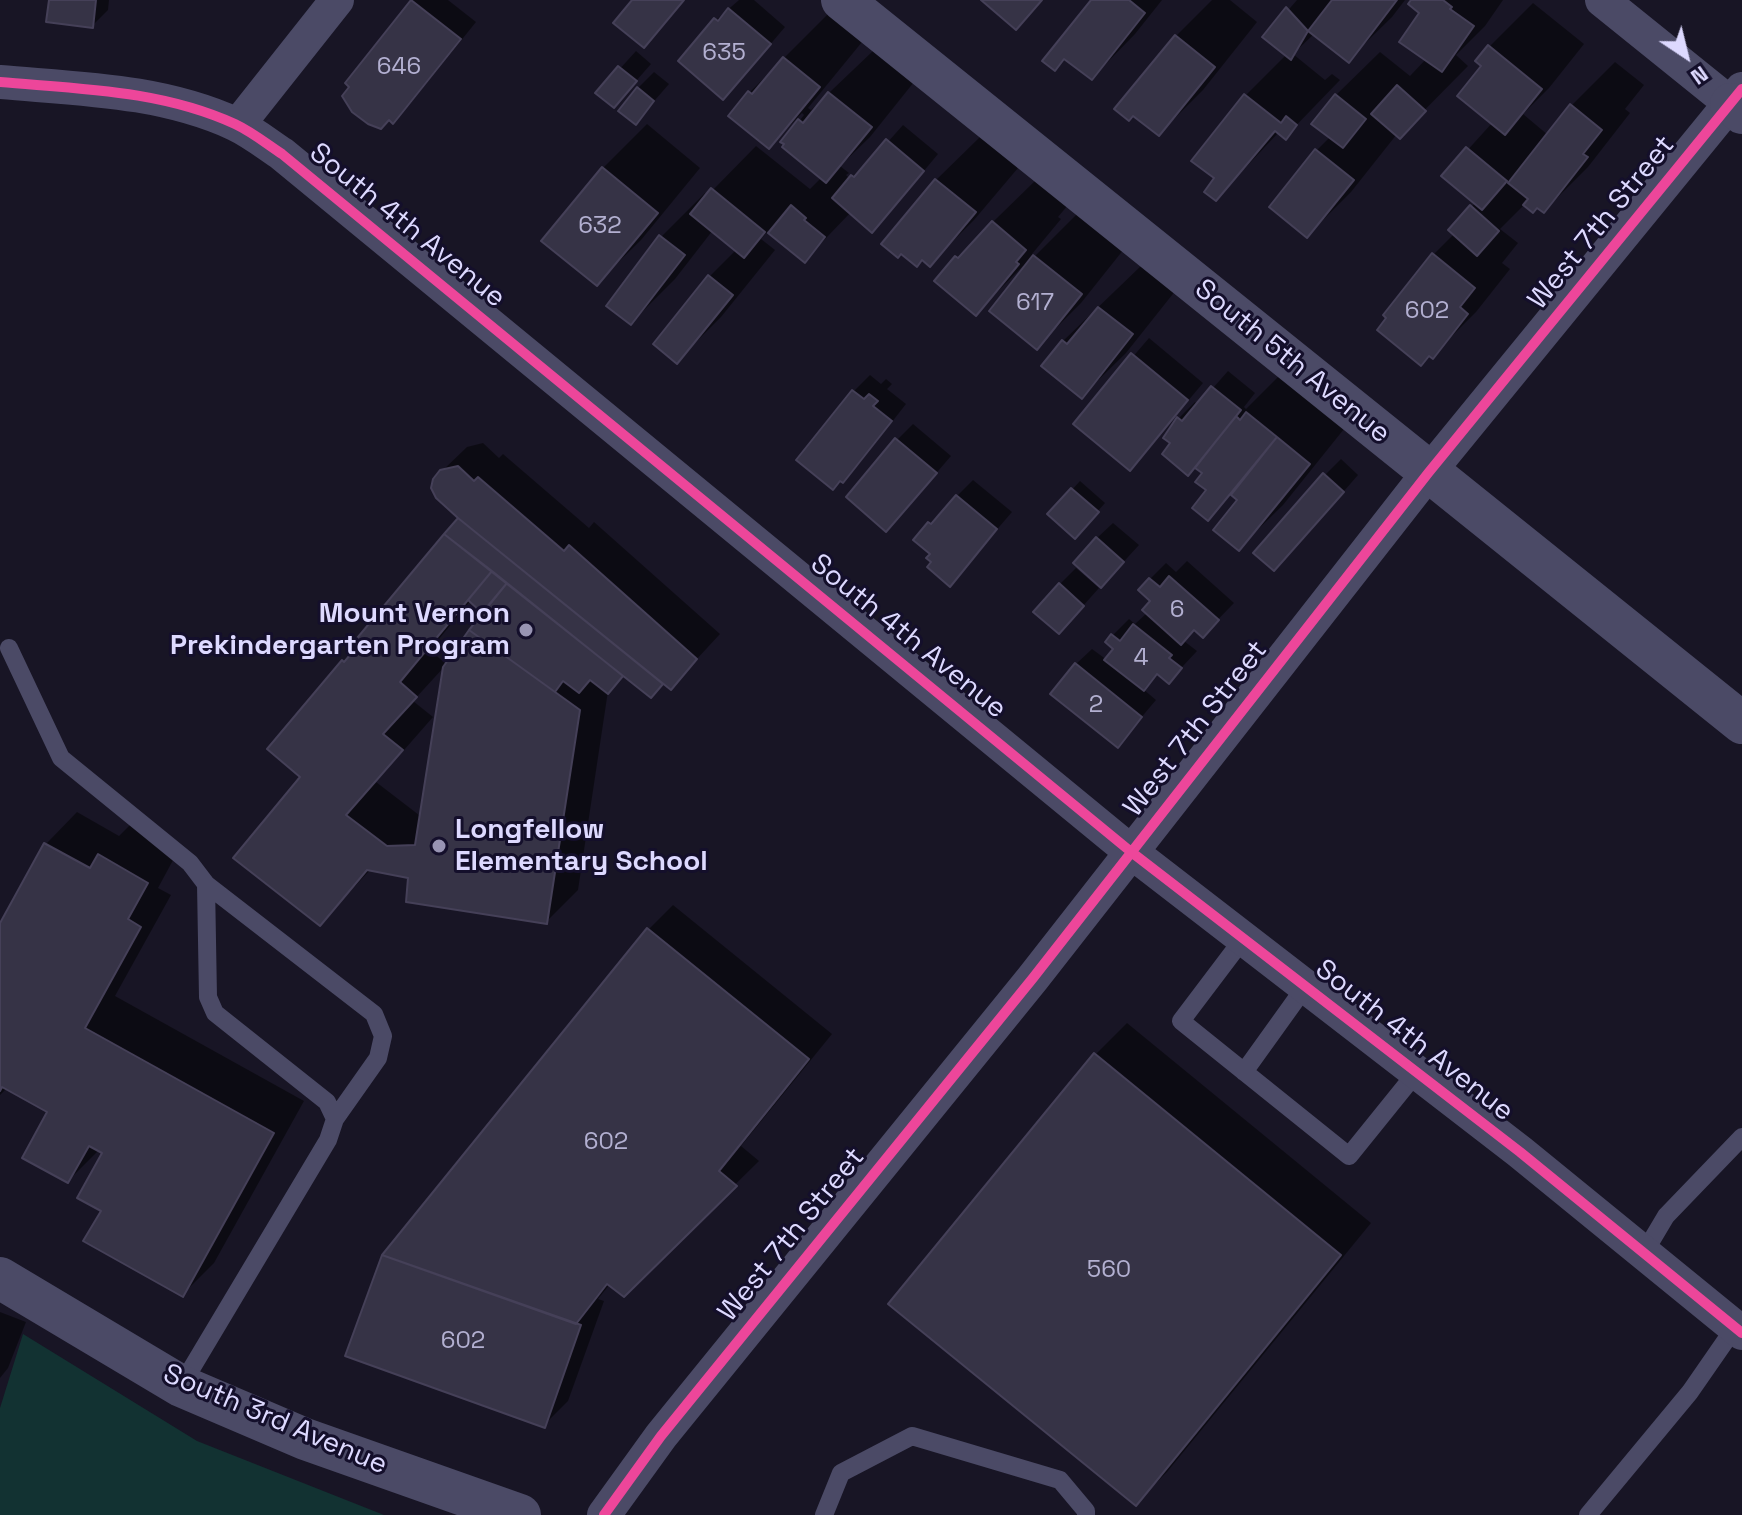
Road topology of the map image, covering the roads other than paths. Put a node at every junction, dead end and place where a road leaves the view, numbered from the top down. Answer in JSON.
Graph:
{"nodes":[{"id":1,"x":337,"y":0,"type":"edge"},
{"id":2,"x":842,"y":0,"type":"edge"},
{"id":3,"x":1602,"y":0,"type":"edge"},
{"id":4,"x":0,"y":82,"type":"edge"},
{"id":5,"x":1738,"y":102,"type":"edge"},
{"id":6,"x":238,"y":125,"type":"junction"},
{"id":7,"x":1429,"y":472,"type":"junction"},
{"id":8,"x":9,"y":648,"type":"dead end"},
{"id":9,"x":1742,"y":723,"type":"edge"},
{"id":10,"x":1130,"y":851,"type":"junction"},
{"id":11,"x":206,"y":884,"type":"junction"},
{"id":12,"x":1243,"y":939,"type":"junction"},
{"id":13,"x":1305,"y":987,"type":"junction"},
{"id":14,"x":1244,"y":1072,"type":"junction"},
{"id":15,"x":1416,"y":1073,"type":"junction"},
{"id":16,"x":335,"y":1119,"type":"junction"},
{"id":17,"x":1742,"y":1137,"type":"edge"},
{"id":18,"x":1644,"y":1253,"type":"junction"},
{"id":19,"x":0,"y":1278,"type":"edge"},
{"id":20,"x":1738,"y":1330,"type":"edge"},
{"id":21,"x":181,"y":1386,"type":"junction"},
{"id":22,"x":520,"y":1515,"type":"edge"},
{"id":23,"x":604,"y":1515,"type":"edge"},
{"id":24,"x":824,"y":1515,"type":"edge"},
{"id":25,"x":1086,"y":1515,"type":"edge"},
{"id":26,"x":1588,"y":1515,"type":"edge"}],
"edges":[{"from":1,"to":6,"type":"street"},
{"from":2,"to":7,"type":"street","name":"South 5th Avenue"},
{"from":3,"to":5,"type":"street"},
{"from":4,"to":6,"type":"street","name":"South 4th Avenue"},
{"from":5,"to":7,"type":"street","name":"West 7th Street"},
{"from":6,"to":10,"type":"street","name":"South 4th Avenue"},
{"from":7,"to":9,"type":"street","name":"South 5th Avenue"},
{"from":7,"to":10,"type":"street","name":"West 7th Street"},
{"from":8,"to":11,"type":"lane"},
{"from":10,"to":12,"type":"street","name":"South 4th Avenue"},
{"from":10,"to":23,"type":"street","name":"West 7th Street"},
{"from":11,"to":16,"type":"lane"},
{"from":11,"to":16,"type":"lane"},
{"from":12,"to":13,"type":"street","name":"South 4th Avenue"},
{"from":12,"to":14,"type":"lane"},
{"from":13,"to":14,"type":"lane"},
{"from":13,"to":15,"type":"street","name":"South 4th Avenue"},
{"from":14,"to":15,"type":"lane"},
{"from":15,"to":18,"type":"street","name":"South 4th Avenue"},
{"from":16,"to":21,"type":"lane"},
{"from":17,"to":18,"type":"lane"},
{"from":18,"to":20,"type":"street","name":"South 4th Avenue"},
{"from":19,"to":21,"type":"street","name":"South 3rd Avenue"},
{"from":20,"to":26,"type":"lane"},
{"from":21,"to":22,"type":"street","name":"South 3rd Avenue"},
{"from":24,"to":25,"type":"lane"}]}
